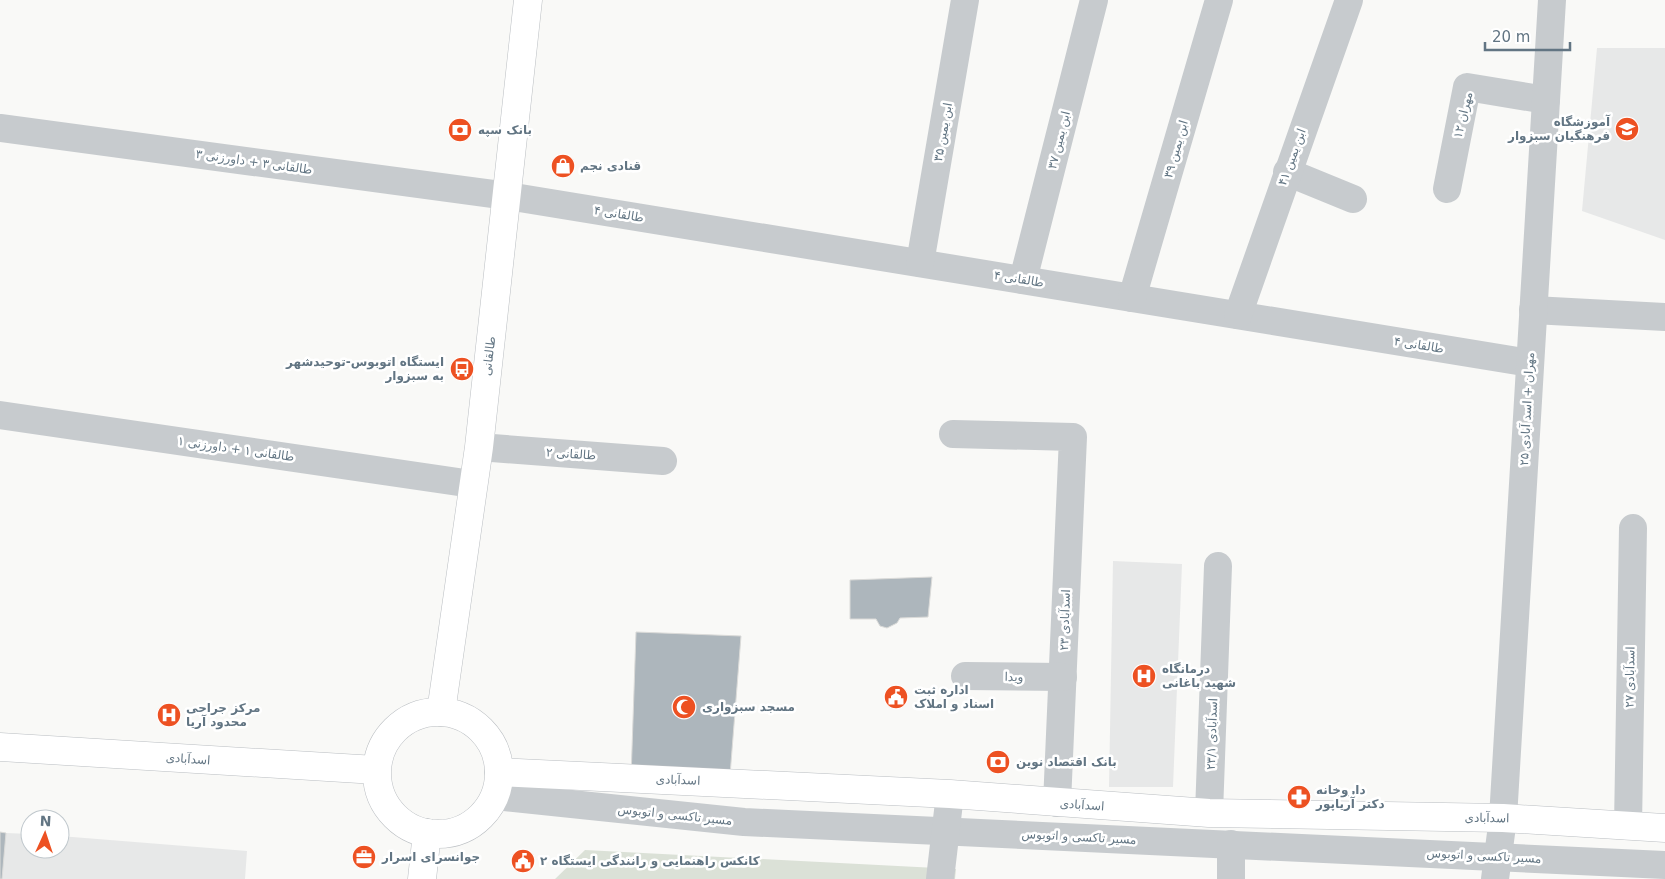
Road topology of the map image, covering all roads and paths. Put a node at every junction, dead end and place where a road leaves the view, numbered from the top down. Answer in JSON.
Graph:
{"nodes":[{"id":1,"x":528,"y":0,"type":"edge"},
{"id":2,"x":966,"y":0,"type":"edge"},
{"id":3,"x":1094,"y":0,"type":"edge"},
{"id":4,"x":1219,"y":0,"type":"edge"},
{"id":5,"x":1349,"y":0,"type":"edge"},
{"id":6,"x":1552,"y":0,"type":"edge"},
{"id":7,"x":1546,"y":100,"type":"junction"},
{"id":8,"x":0,"y":128,"type":"edge"},
{"id":9,"x":1287,"y":172,"type":"junction"},
{"id":10,"x":1447,"y":189,"type":"dead end"},
{"id":11,"x":508,"y":196,"type":"junction"},
{"id":12,"x":1353,"y":199,"type":"dead end"},
{"id":13,"x":920,"y":263,"type":"junction"},
{"id":14,"x":1023,"y":280,"type":"junction"},
{"id":15,"x":1132,"y":298,"type":"junction"},
{"id":16,"x":1533,"y":310,"type":"junction"},
{"id":17,"x":1238,"y":315,"type":"junction"},
{"id":18,"x":1665,"y":317,"type":"edge"},
{"id":19,"x":1530,"y":363,"type":"junction"},
{"id":20,"x":0,"y":415,"type":"edge"},
{"id":21,"x":954,"y":434,"type":"dead end"},
{"id":22,"x":479,"y":447,"type":"junction"},
{"id":23,"x":662,"y":460,"type":"dead end"},
{"id":24,"x":472,"y":484,"type":"junction"},
{"id":25,"x":1633,"y":528,"type":"dead end"},
{"id":26,"x":1218,"y":566,"type":"dead end"},
{"id":27,"x":965,"y":676,"type":"dead end"},
{"id":28,"x":1063,"y":677,"type":"junction"},
{"id":29,"x":441,"y":712,"type":"junction"},
{"id":30,"x":0,"y":747,"type":"edge"},
{"id":31,"x":376,"y":770,"type":"junction"},
{"id":32,"x":497,"y":784,"type":"junction"},
{"id":33,"x":950,"y":794,"type":"junction"},
{"id":34,"x":1058,"y":803,"type":"junction"},
{"id":35,"x":1209,"y":813,"type":"junction"},
{"id":36,"x":1503,"y":818,"type":"junction"},
{"id":37,"x":1628,"y":826,"type":"junction"},
{"id":38,"x":1665,"y":828,"type":"edge"},
{"id":39,"x":946,"y":831,"type":"junction"},
{"id":40,"x":427,"y":833,"type":"junction"},
{"id":41,"x":1231,"y":844,"type":"junction"},
{"id":42,"x":1665,"y":865,"type":"edge"},
{"id":43,"x":1496,"y":868,"type":"edge"},
{"id":44,"x":422,"y":879,"type":"edge"},
{"id":45,"x":940,"y":879,"type":"edge"},
{"id":46,"x":1231,"y":879,"type":"edge"}],
"edges":[{"from":1,"to":11,"type":"main road","name":"طالقانی"},
{"from":2,"to":13,"type":"street","name":"ابن یمین ۳۵"},
{"from":3,"to":14,"type":"street","name":"ابن یمین ۳۷"},
{"from":4,"to":15,"type":"street","name":"ابن یمین ۳۹"},
{"from":5,"to":9,"type":"street","name":"ابن یمین ۴۱"},
{"from":6,"to":7,"type":"street","name":"مهران + اسد آبادی ۲۵"},
{"from":7,"to":10,"type":"street","name":"مهران ۱۲"},
{"from":7,"to":16,"type":"street","name":"مهران + اسد آبادی ۲۵"},
{"from":8,"to":11,"type":"street","name":"طالقانی ۳ + داورزنی ۳"},
{"from":9,"to":12,"type":"street"},
{"from":9,"to":17,"type":"street","name":"ابن یمین ۴۱"},
{"from":11,"to":13,"type":"street","name":"طالقانی ۴"},
{"from":11,"to":22,"type":"main road","name":"طالقانی"},
{"from":13,"to":14,"type":"street","name":"طالقانی ۴"},
{"from":14,"to":15,"type":"street","name":"طالقانی ۴"},
{"from":15,"to":17,"type":"street","name":"طالقانی ۴"},
{"from":16,"to":18,"type":"street"},
{"from":16,"to":19,"type":"street","name":"مهران + اسد آبادی ۲۵"},
{"from":17,"to":19,"type":"street","name":"طالقانی ۴"},
{"from":19,"to":36,"type":"street","name":"مهران + اسد آبادی ۲۵"},
{"from":20,"to":24,"type":"street","name":"طالقانی ۱ + داورزنی ۱"},
{"from":21,"to":28,"type":"street","name":"اسدآبادی ۲۳"},
{"from":22,"to":23,"type":"street","name":"طالقانی ۲"},
{"from":22,"to":24,"type":"main road","name":"طالقانی"},
{"from":24,"to":29,"type":"main road","name":"طالقانی"},
{"from":25,"to":37,"type":"street","name":"اسدآبادی ۲۷"},
{"from":26,"to":35,"type":"street","name":"اسدآبادی ۲۳/۱"},
{"from":27,"to":28,"type":"street","name":"ویدا"},
{"from":28,"to":34,"type":"street","name":"اسدآبادی ۲۳"},
{"from":29,"to":31,"type":"main road"},
{"from":29,"to":32,"type":"main road"},
{"from":30,"to":31,"type":"main road","name":"اسدآبادی"},
{"from":31,"to":40,"type":"main road"},
{"from":32,"to":33,"type":"main road","name":"اسدآبادی"},
{"from":32,"to":39,"type":"street","name":"مسیر تاکسی و اتوبوس"},
{"from":32,"to":40,"type":"main road"},
{"from":33,"to":34,"type":"main road","name":"اسدآبادی"},
{"from":33,"to":39,"type":"street"},
{"from":34,"to":35,"type":"main road","name":"اسدآبادی"},
{"from":35,"to":36,"type":"main road","name":"اسدآبادی"},
{"from":36,"to":37,"type":"main road","name":"اسدآبادی"},
{"from":36,"to":43,"type":"street","name":"مهران + اسد آبادی ۲۵"},
{"from":37,"to":38,"type":"main road","name":"اسدآبادی"},
{"from":39,"to":41,"type":"street","name":"مسیر تاکسی و اتوبوس"},
{"from":39,"to":45,"type":"street"},
{"from":40,"to":44,"type":"main road"},
{"from":41,"to":43,"type":"street","name":"مسیر تاکسی و اتوبوس"},
{"from":41,"to":46,"type":"street"},
{"from":42,"to":43,"type":"street","name":"مسیر تاکسی و اتوبوس"}]}
